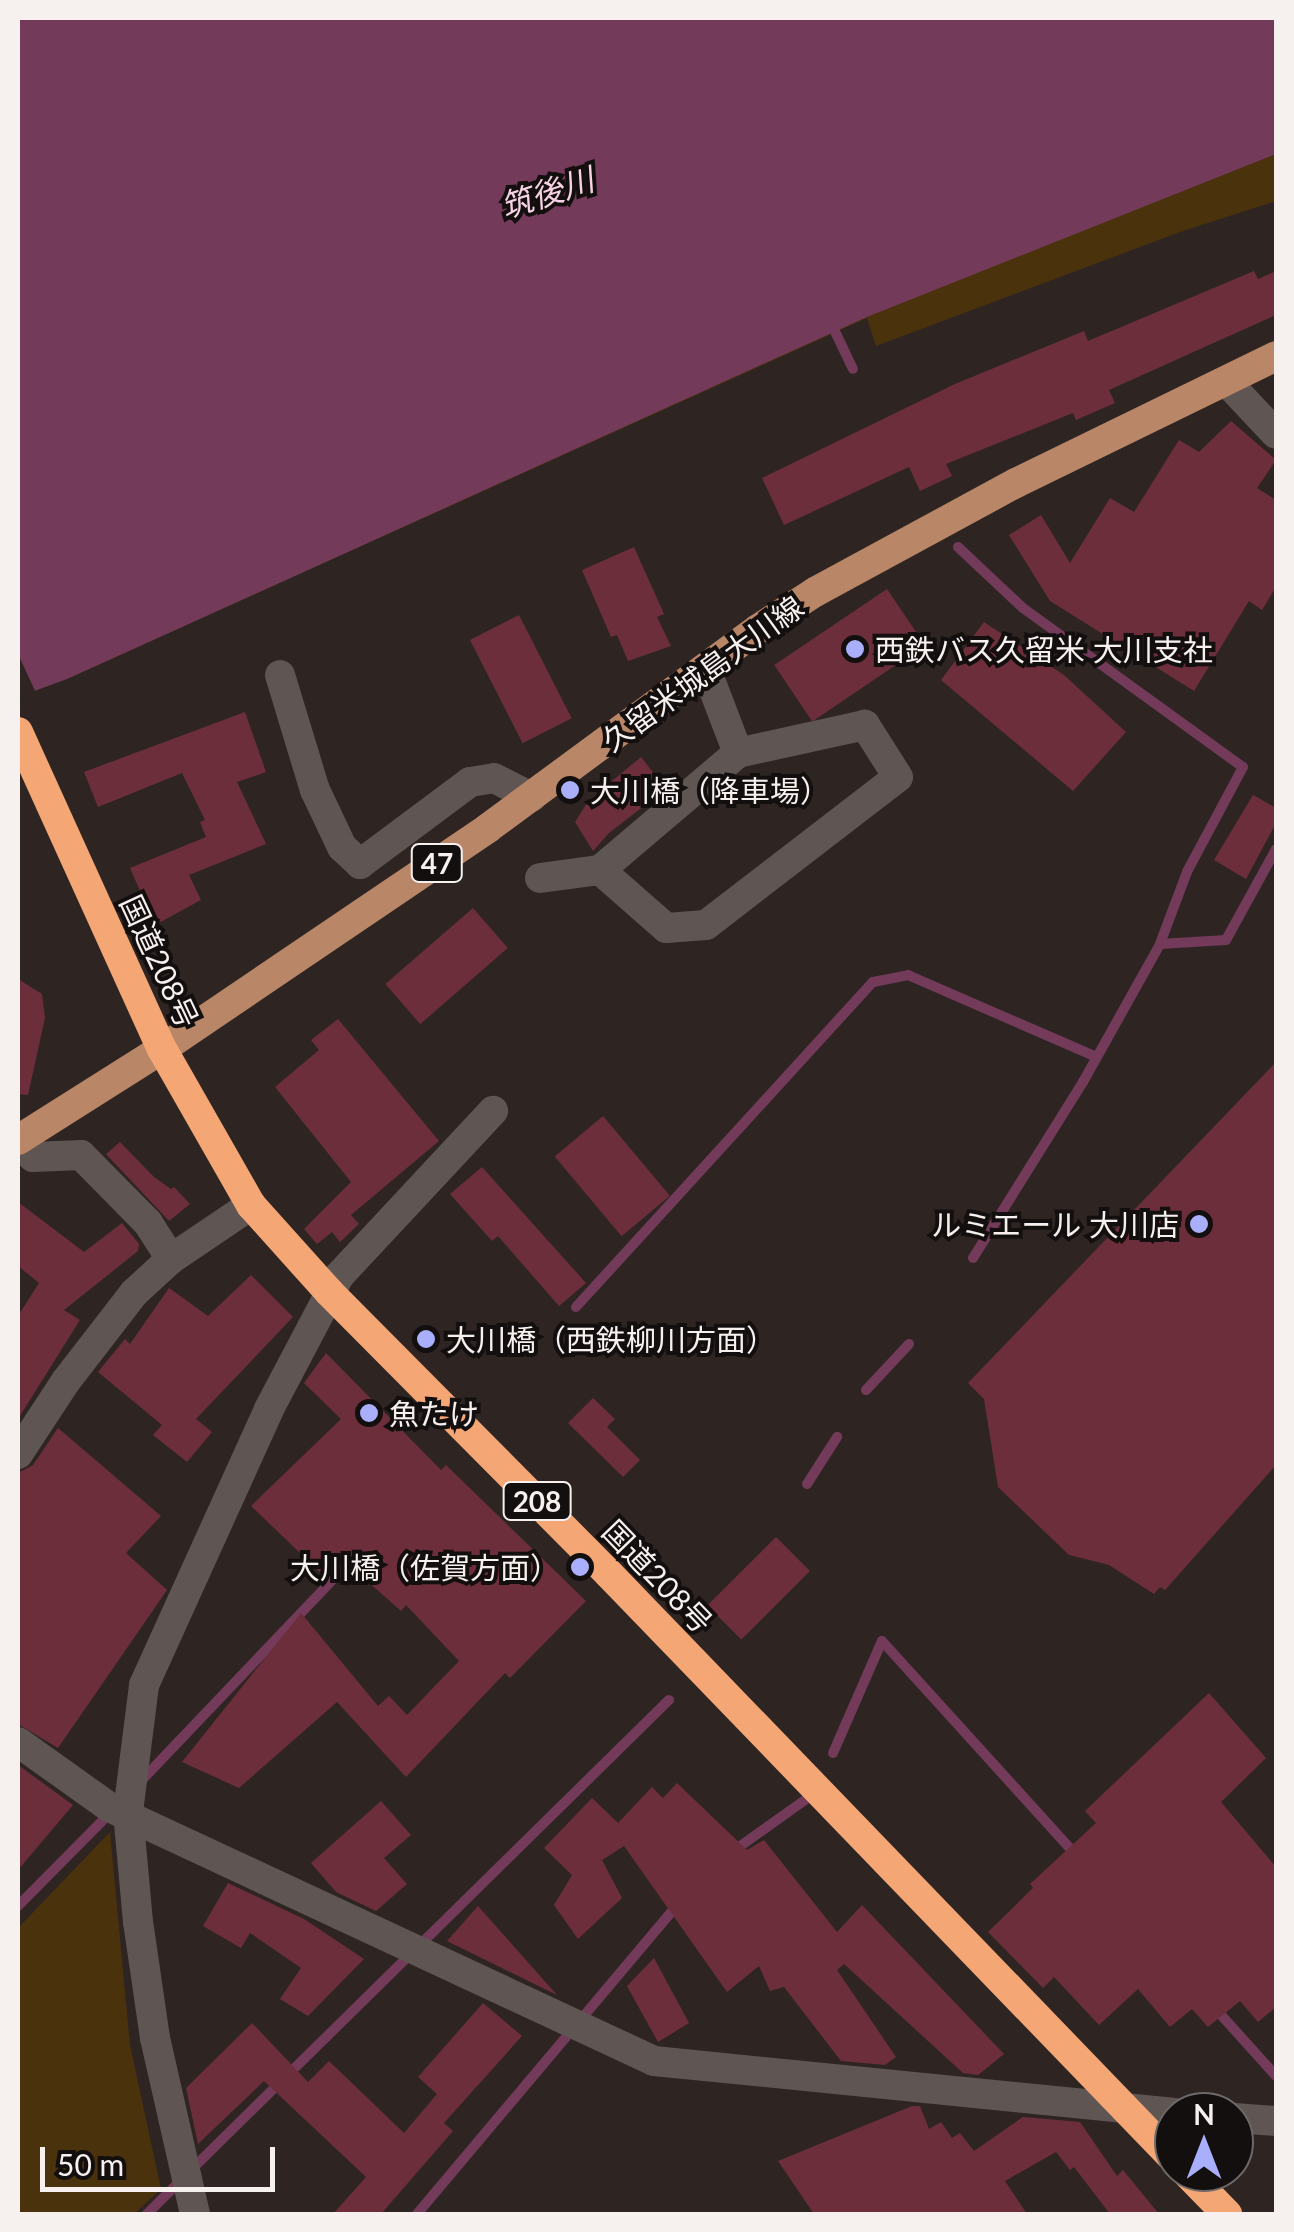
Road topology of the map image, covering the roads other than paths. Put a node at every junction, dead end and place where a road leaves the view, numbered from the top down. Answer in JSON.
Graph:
{"nodes":[{"id":1,"x":1276,"y":356,"type":"edge"},
{"id":2,"x":1227,"y":382,"type":"junction"},
{"id":3,"x":1276,"y":434,"type":"edge"},
{"id":4,"x":706,"y":669,"type":"junction"},
{"id":5,"x":280,"y":675,"type":"dead end"},
{"id":6,"x":23,"y":743,"type":"edge"},
{"id":7,"x":738,"y":753,"type":"junction"},
{"id":8,"x":531,"y":797,"type":"junction"},
{"id":9,"x":600,"y":870,"type":"junction"},
{"id":10,"x":540,"y":878,"type":"dead end"},
{"id":11,"x":162,"y":1050,"type":"junction"},
{"id":12,"x":494,"y":1111,"type":"dead end"},
{"id":13,"x":18,"y":1140,"type":"edge"},
{"id":14,"x":252,"y":1205,"type":"junction"},
{"id":15,"x":171,"y":1259,"type":"junction"},
{"id":16,"x":331,"y":1295,"type":"junction"},
{"id":17,"x":18,"y":1454,"type":"edge"},
{"id":18,"x":18,"y":1742,"type":"edge"},
{"id":19,"x":128,"y":1812,"type":"junction"},
{"id":20,"x":1128,"y":2110,"type":"junction"},
{"id":21,"x":1154,"y":2112,"type":"edge"},
{"id":22,"x":1154,"y":2138,"type":"edge"},
{"id":23,"x":1205,"y":2192,"type":"edge"},
{"id":24,"x":195,"y":2214,"type":"edge"},
{"id":25,"x":1226,"y":2214,"type":"edge"}],
"edges":[{"from":1,"to":2,"type":"main road","name":"久留米城島大川線","number":"47"},
{"from":2,"to":3,"type":"street"},
{"from":2,"to":4,"type":"main road","name":"久留米城島大川線","number":"47"},
{"from":4,"to":7,"type":"street"},
{"from":4,"to":8,"type":"main road","name":"久留米城島大川線","number":"47"},
{"from":5,"to":8,"type":"street"},
{"from":6,"to":11,"type":"highway","name":"国道208号","number":"208"},
{"from":7,"to":9,"type":"street"},
{"from":7,"to":9,"type":"street"},
{"from":8,"to":11,"type":"main road","name":"久留米城島大川線","number":"47"},
{"from":9,"to":10,"type":"street"},
{"from":11,"to":13,"type":"main road","name":"久留米城島大川線"},
{"from":11,"to":14,"type":"highway","name":"国道208号","number":"208"},
{"from":12,"to":16,"type":"street"},
{"from":13,"to":15,"type":"street"},
{"from":14,"to":15,"type":"street"},
{"from":14,"to":16,"type":"highway","name":"国道208号","number":"208"},
{"from":15,"to":17,"type":"street"},
{"from":16,"to":19,"type":"street"},
{"from":16,"to":20,"type":"highway","name":"国道208号","number":"208"},
{"from":18,"to":19,"type":"street"},
{"from":19,"to":20,"type":"street"},
{"from":19,"to":24,"type":"street"},
{"from":20,"to":21,"type":"street"},
{"from":20,"to":22,"type":"highway","name":"国道208号","number":"208"},
{"from":23,"to":25,"type":"highway"}]}
